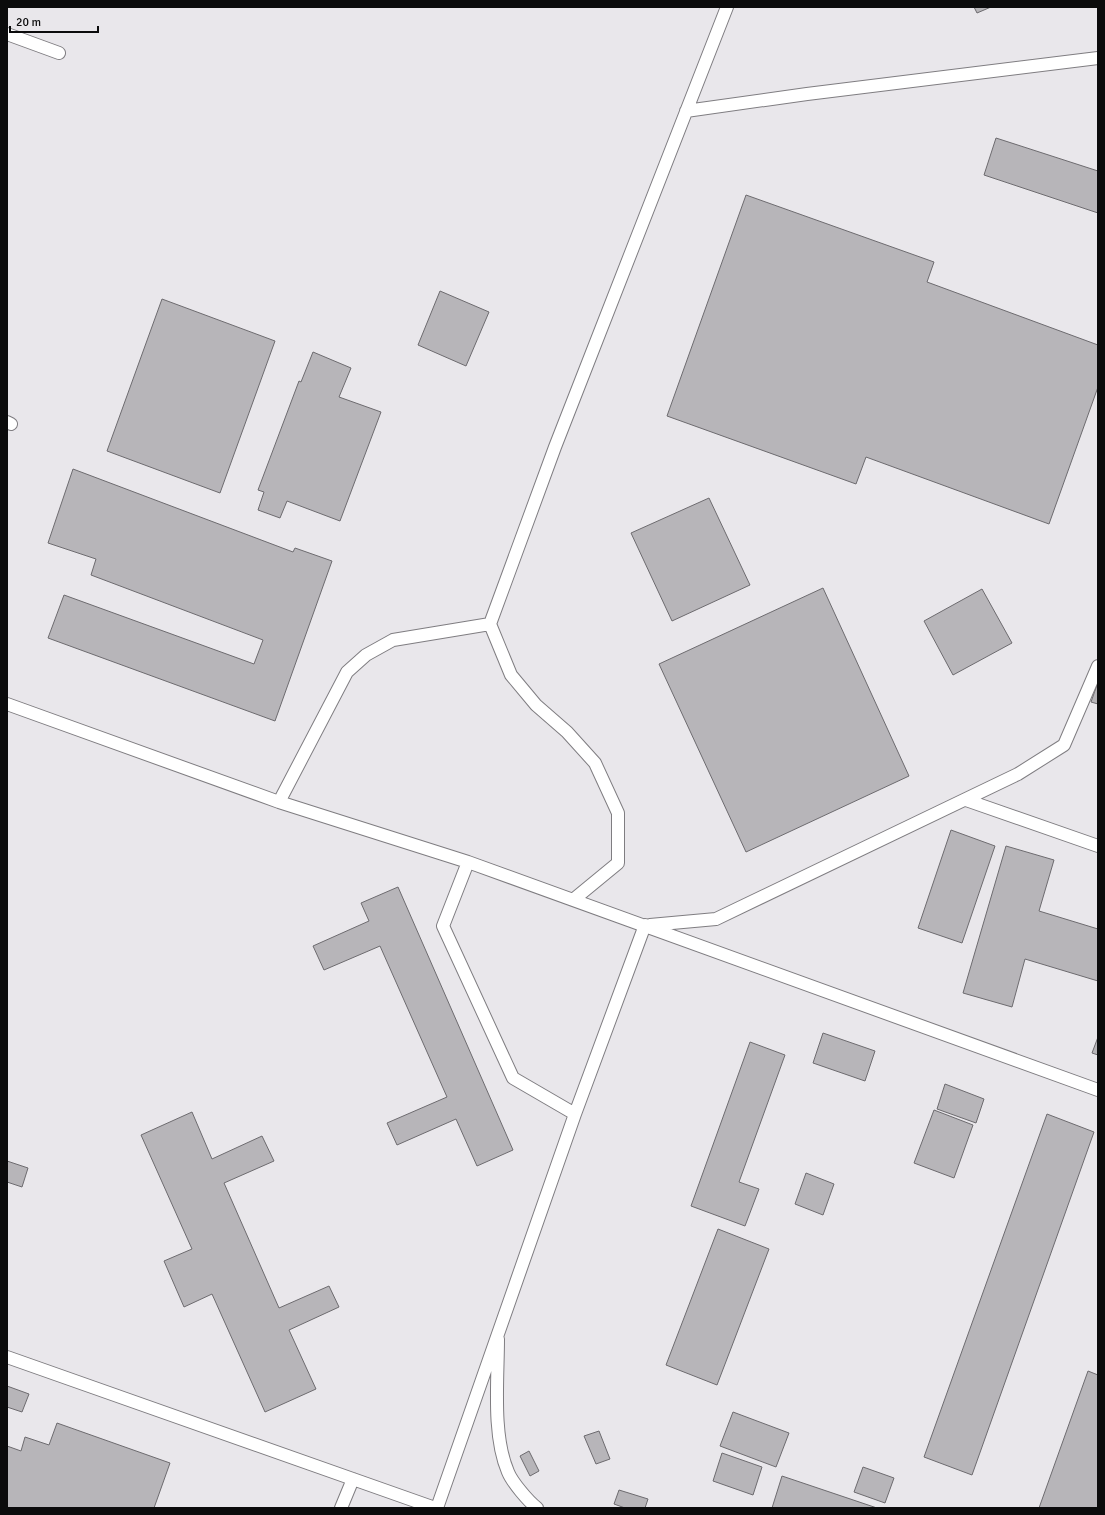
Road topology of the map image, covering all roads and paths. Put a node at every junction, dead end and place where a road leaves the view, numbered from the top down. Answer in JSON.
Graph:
{"nodes":[{"id":1,"x":727,"y":7,"type":"edge"},
{"id":2,"x":7,"y":34,"type":"edge"},
{"id":3,"x":59,"y":53,"type":"dead end"},
{"id":4,"x":1098,"y":58,"type":"edge"},
{"id":5,"x":686,"y":111,"type":"junction"},
{"id":6,"x":490,"y":624,"type":"junction"},
{"id":7,"x":1098,"y":666,"type":"edge"},
{"id":8,"x":7,"y":704,"type":"edge"},
{"id":9,"x":966,"y":800,"type":"junction"},
{"id":10,"x":279,"y":802,"type":"junction"},
{"id":11,"x":1098,"y":846,"type":"edge"},
{"id":12,"x":468,"y":862,"type":"junction"},
{"id":13,"x":573,"y":900,"type":"junction"},
{"id":14,"x":645,"y":925,"type":"junction"},
{"id":15,"x":1098,"y":1090,"type":"edge"},
{"id":16,"x":575,"y":1114,"type":"junction"},
{"id":17,"x":498,"y":1329,"type":"junction"},
{"id":18,"x":7,"y":1357,"type":"edge"},
{"id":19,"x":353,"y":1479,"type":"junction"},
{"id":20,"x":341,"y":1508,"type":"edge"},
{"id":21,"x":436,"y":1508,"type":"edge"},
{"id":22,"x":537,"y":1508,"type":"edge"}],
"edges":[{"from":1,"to":5,"type":"lane"},
{"from":2,"to":3,"type":"lane"},
{"from":4,"to":5,"type":"lane"},
{"from":5,"to":6,"type":"lane"},
{"from":6,"to":10,"type":"lane"},
{"from":6,"to":13,"type":"lane"},
{"from":7,"to":9,"type":"lane"},
{"from":8,"to":10,"type":"lane"},
{"from":9,"to":11,"type":"lane"},
{"from":9,"to":14,"type":"lane"},
{"from":10,"to":12,"type":"lane"},
{"from":12,"to":13,"type":"lane"},
{"from":12,"to":16,"type":"lane"},
{"from":13,"to":14,"type":"lane"},
{"from":14,"to":15,"type":"lane"},
{"from":14,"to":16,"type":"lane"},
{"from":16,"to":17,"type":"lane"},
{"from":17,"to":21,"type":"lane"},
{"from":17,"to":22,"type":"lane"},
{"from":18,"to":19,"type":"lane"},
{"from":19,"to":20,"type":"lane"},
{"from":19,"to":21,"type":"lane"}]}
